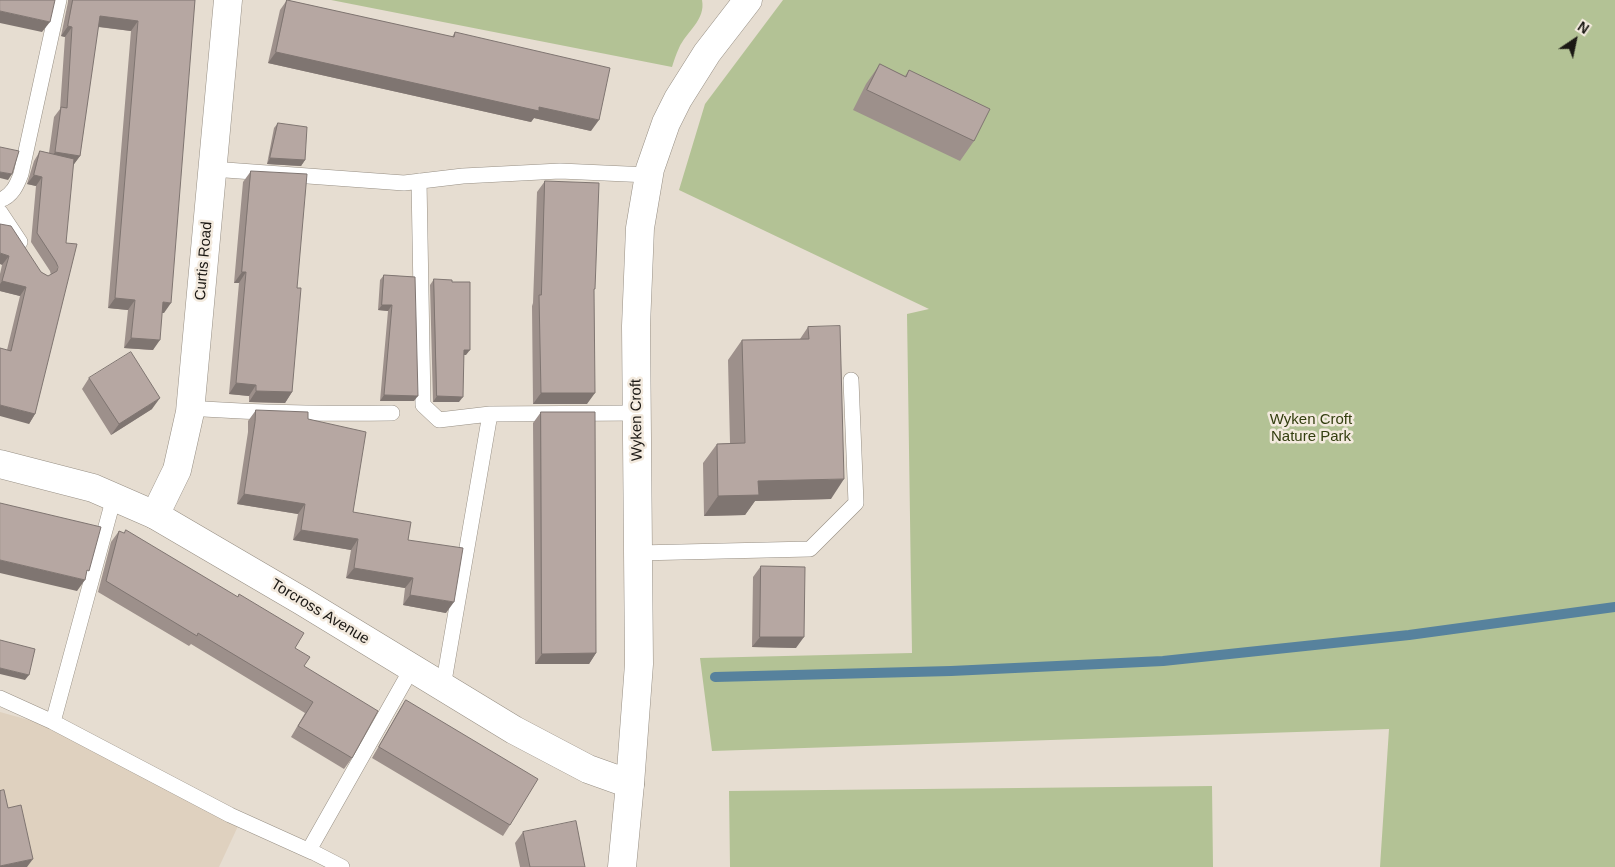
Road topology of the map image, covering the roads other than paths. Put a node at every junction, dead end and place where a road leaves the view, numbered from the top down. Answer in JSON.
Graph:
{"nodes":[{"id":1,"x":59,"y":0,"type":"edge"},
{"id":2,"x":228,"y":0,"type":"edge"},
{"id":3,"x":748,"y":0,"type":"edge"},
{"id":4,"x":212,"y":169,"type":"junction"},
{"id":5,"x":649,"y":175,"type":"junction"},
{"id":6,"x":419,"y":182,"type":"junction"},
{"id":7,"x":0,"y":200,"type":"edge"},
{"id":8,"x":0,"y":212,"type":"edge"},
{"id":9,"x":26,"y":252,"type":"edge"},
{"id":10,"x":851,"y":380,"type":"dead end"},
{"id":11,"x":190,"y":408,"type":"junction"},
{"id":12,"x":392,"y":413,"type":"dead end"},
{"id":13,"x":636,"y":413,"type":"junction"},
{"id":14,"x":490,"y":414,"type":"junction"},
{"id":15,"x":0,"y":464,"type":"edge"},
{"id":16,"x":114,"y":497,"type":"junction"},
{"id":17,"x":155,"y":515,"type":"junction"},
{"id":18,"x":638,"y":554,"type":"junction"},
{"id":19,"x":412,"y":668,"type":"junction"},
{"id":20,"x":443,"y":687,"type":"junction"},
{"id":21,"x":0,"y":698,"type":"edge"},
{"id":22,"x":52,"y":722,"type":"junction"},
{"id":23,"x":630,"y":784,"type":"junction"},
{"id":24,"x":312,"y":852,"type":"junction"},
{"id":25,"x":342,"y":867,"type":"edge"},
{"id":26,"x":622,"y":867,"type":"edge"}],
"edges":[{"from":1,"to":7,"type":"lane"},
{"from":2,"to":4,"type":"street","name":"Curtis Road"},
{"from":3,"to":5,"type":"street","name":"Wyken Croft"},
{"from":4,"to":6,"type":"lane"},
{"from":4,"to":11,"type":"street","name":"Curtis Road"},
{"from":5,"to":6,"type":"lane"},
{"from":5,"to":13,"type":"street","name":"Wyken Croft"},
{"from":6,"to":14,"type":"lane"},
{"from":8,"to":9,"type":"lane"},
{"from":10,"to":18,"type":"lane"},
{"from":11,"to":12,"type":"lane"},
{"from":11,"to":17,"type":"street","name":"Curtis Road"},
{"from":13,"to":14,"type":"lane"},
{"from":13,"to":18,"type":"street","name":"Wyken Croft"},
{"from":14,"to":20,"type":"lane"},
{"from":15,"to":16,"type":"street","name":"Torcross Avenue"},
{"from":16,"to":17,"type":"street","name":"Torcross Avenue"},
{"from":16,"to":22,"type":"lane"},
{"from":17,"to":19,"type":"street","name":"Torcross Avenue"},
{"from":18,"to":23,"type":"street","name":"Wyken Croft"},
{"from":19,"to":20,"type":"street","name":"Torcross Avenue"},
{"from":19,"to":24,"type":"lane"},
{"from":20,"to":23,"type":"street","name":"Torcross Avenue"},
{"from":21,"to":22,"type":"lane"},
{"from":22,"to":24,"type":"lane"},
{"from":23,"to":26,"type":"street","name":"Wyken Croft"},
{"from":24,"to":25,"type":"lane"}]}
